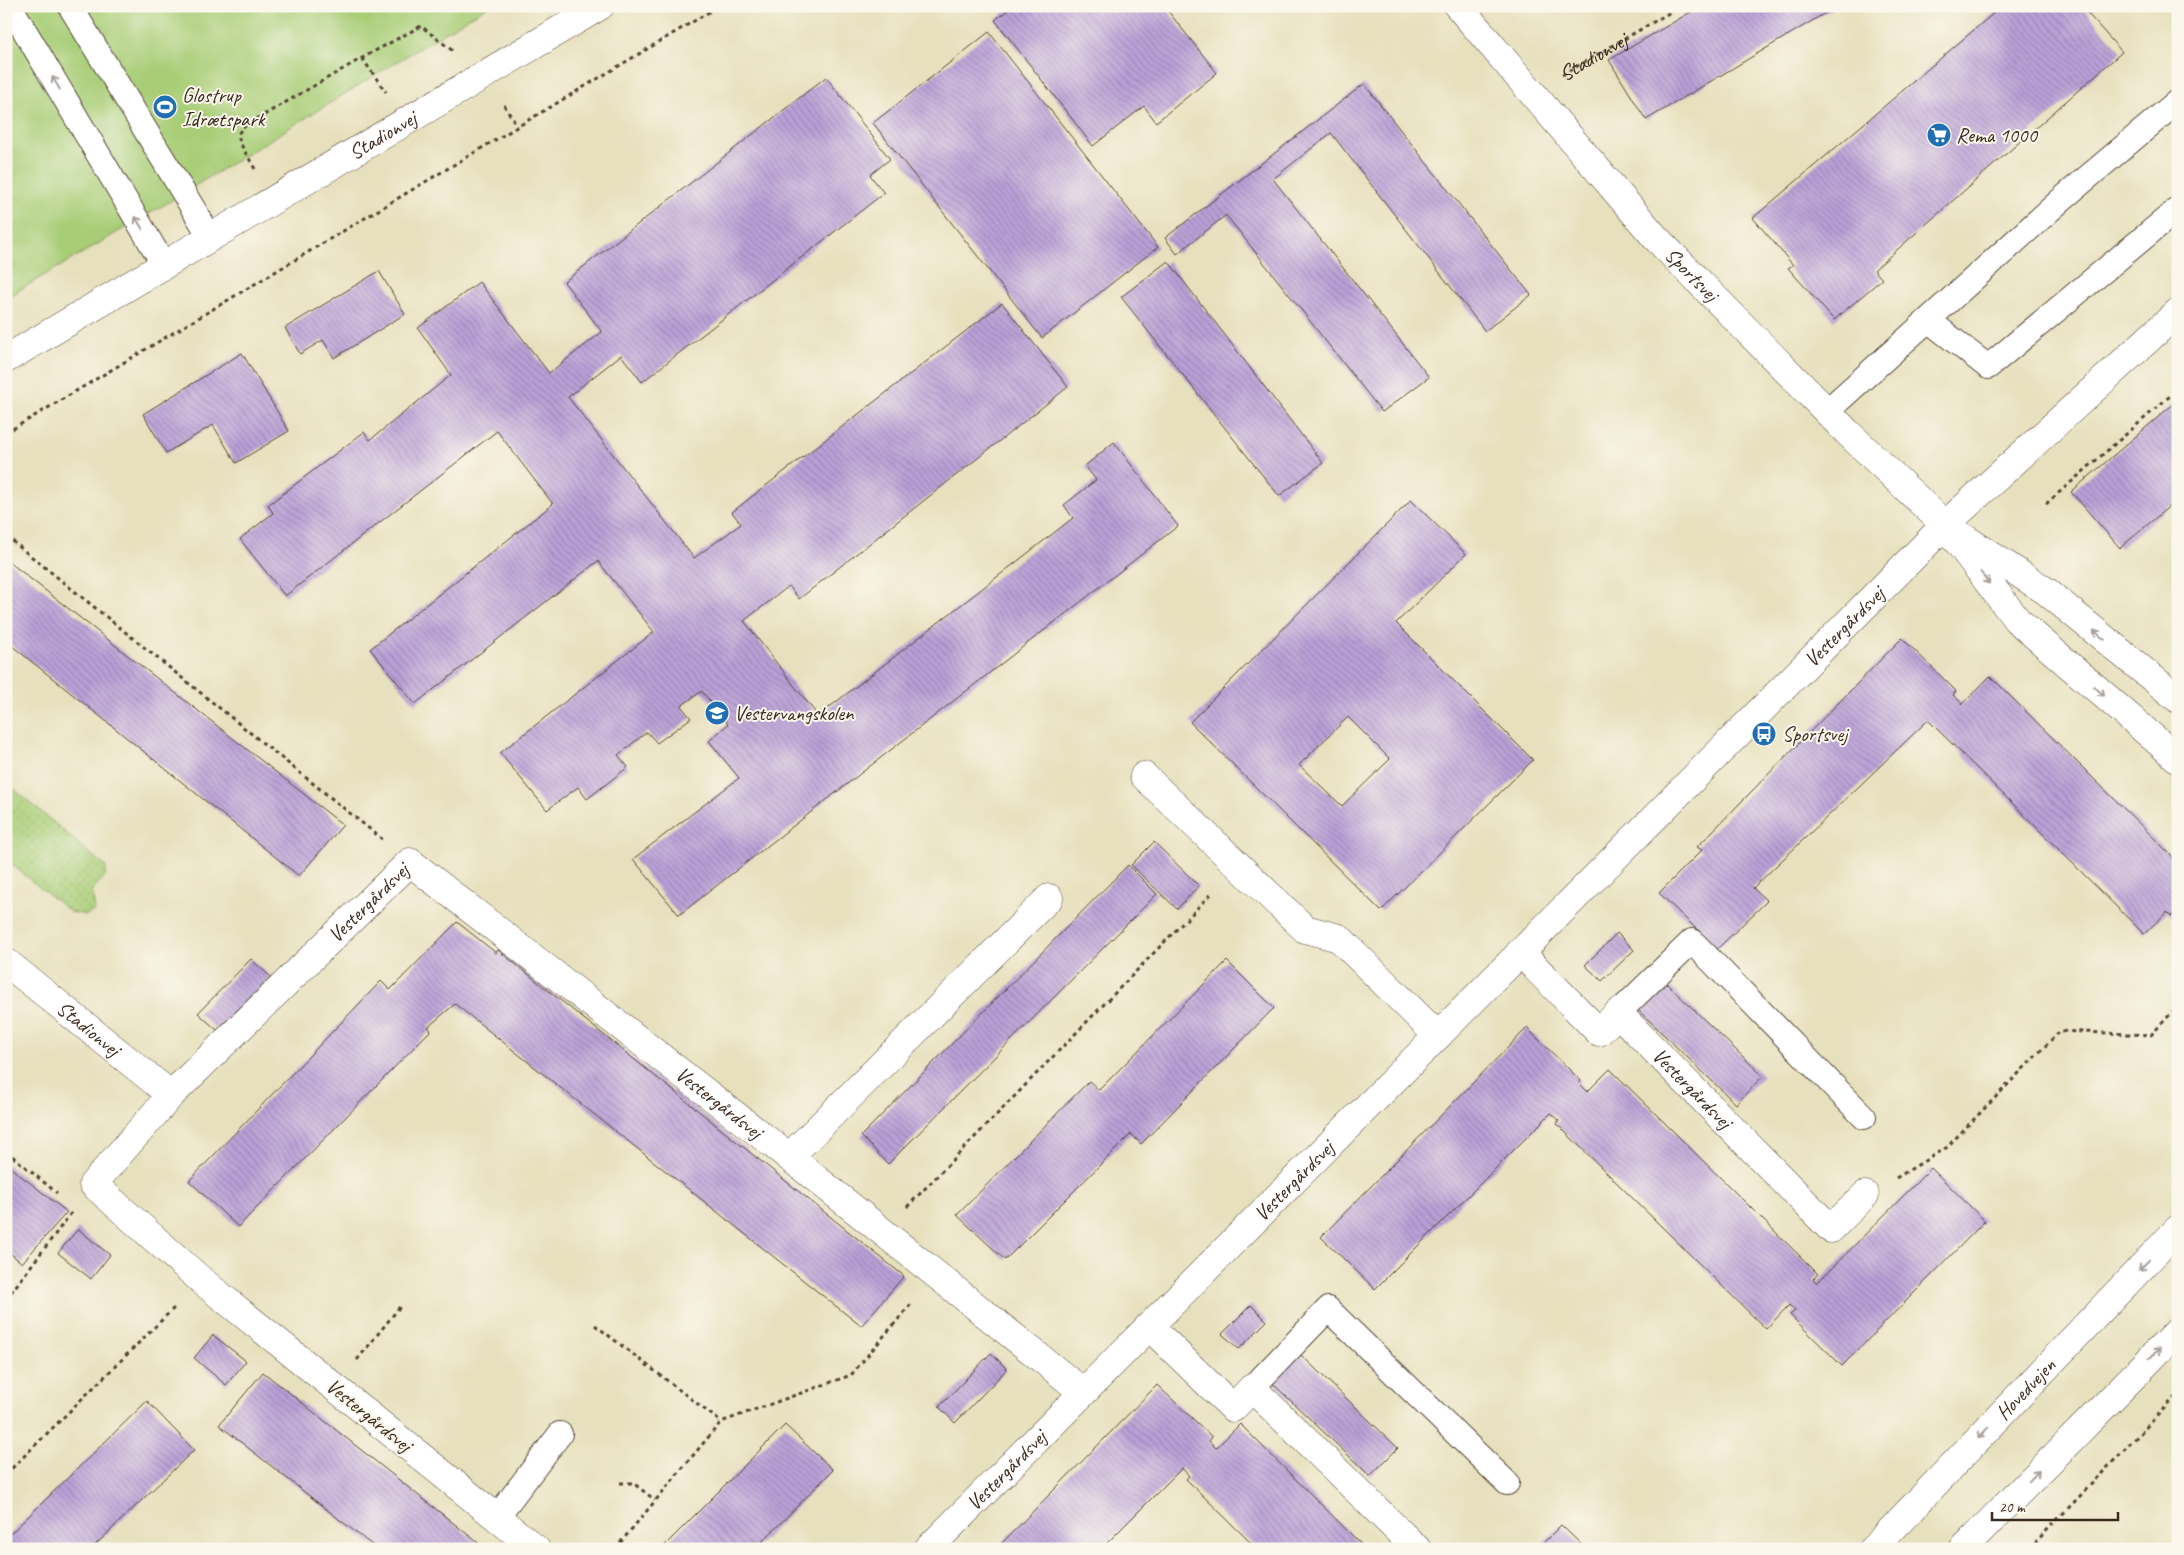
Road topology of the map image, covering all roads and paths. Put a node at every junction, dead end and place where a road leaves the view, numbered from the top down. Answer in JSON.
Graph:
{"nodes":[{"id":1,"x":10,"y":6,"type":"edge"},
{"id":2,"x":70,"y":6,"type":"edge"},
{"id":3,"x":600,"y":6,"type":"edge"},
{"id":4,"x":719,"y":6,"type":"edge"},
{"id":5,"x":1458,"y":6,"type":"edge"},
{"id":6,"x":1681,"y":6,"type":"edge"},
{"id":7,"x":486,"y":75,"type":"junction"},
{"id":8,"x":1531,"y":92,"type":"junction"},
{"id":9,"x":2178,"y":101,"type":"edge"},
{"id":10,"x":517,"y":126,"type":"junction"},
{"id":11,"x":273,"y":200,"type":"junction"},
{"id":12,"x":2178,"y":209,"type":"edge"},
{"id":13,"x":211,"y":238,"type":"junction"},
{"id":14,"x":164,"y":265,"type":"junction"},
{"id":15,"x":2178,"y":312,"type":"edge"},
{"id":16,"x":1928,"y":320,"type":"junction"},
{"id":17,"x":6,"y":359,"type":"edge"},
{"id":18,"x":2178,"y":389,"type":"edge"},
{"id":19,"x":1827,"y":411,"type":"junction"},
{"id":20,"x":6,"y":433,"type":"edge"},
{"id":21,"x":2046,"y":504,"type":"dead end"},
{"id":22,"x":1945,"y":525,"type":"junction"},
{"id":23,"x":6,"y":536,"type":"edge"},
{"id":24,"x":2178,"y":698,"type":"edge"},
{"id":25,"x":2178,"y":759,"type":"edge"},
{"id":26,"x":1144,"y":776,"type":"dead end"},
{"id":27,"x":410,"y":862,"type":"junction"},
{"id":28,"x":1239,"y":866,"type":"junction"},
{"id":29,"x":1049,"y":898,"type":"dead end"},
{"id":30,"x":1520,"y":952,"type":"junction"},
{"id":31,"x":6,"y":962,"type":"edge"},
{"id":32,"x":2178,"y":1006,"type":"edge"},
{"id":33,"x":1618,"y":1012,"type":"junction"},
{"id":34,"x":1438,"y":1036,"type":"junction"},
{"id":35,"x":9,"y":1045,"type":"dead end"},
{"id":36,"x":6,"y":1055,"type":"edge"},
{"id":37,"x":171,"y":1095,"type":"junction"},
{"id":38,"x":1864,"y":1117,"type":"dead end"},
{"id":39,"x":6,"y":1151,"type":"edge"},
{"id":40,"x":789,"y":1157,"type":"junction"},
{"id":41,"x":93,"y":1184,"type":"junction"},
{"id":42,"x":1865,"y":1195,"type":"joint"},
{"id":43,"x":75,"y":1207,"type":"junction"},
{"id":44,"x":2178,"y":1230,"type":"edge"},
{"id":45,"x":882,"y":1233,"type":"junction"},
{"id":46,"x":935,"y":1276,"type":"junction"},
{"id":47,"x":202,"y":1281,"type":"junction"},
{"id":48,"x":6,"y":1299,"type":"edge"},
{"id":49,"x":402,"y":1304,"type":"dead end"},
{"id":50,"x":595,"y":1325,"type":"dead end"},
{"id":51,"x":1149,"y":1326,"type":"junction"},
{"id":52,"x":2178,"y":1331,"type":"edge"},
{"id":53,"x":334,"y":1388,"type":"junction"},
{"id":54,"x":1252,"y":1388,"type":"junction"},
{"id":55,"x":1083,"y":1392,"type":"junction"},
{"id":56,"x":2178,"y":1394,"type":"edge"},
{"id":57,"x":721,"y":1422,"type":"junction"},
{"id":58,"x":560,"y":1434,"type":"dead end"},
{"id":59,"x":6,"y":1474,"type":"edge"},
{"id":60,"x":620,"y":1483,"type":"dead end"},
{"id":61,"x":1507,"y":1483,"type":"dead end"},
{"id":62,"x":656,"y":1500,"type":"junction"},
{"id":63,"x":496,"y":1517,"type":"junction"},
{"id":64,"x":536,"y":1549,"type":"edge"},
{"id":65,"x":616,"y":1549,"type":"edge"},
{"id":66,"x":928,"y":1549,"type":"edge"},
{"id":67,"x":1417,"y":1549,"type":"edge"},
{"id":68,"x":1872,"y":1549,"type":"edge"},
{"id":69,"x":1963,"y":1549,"type":"edge"},
{"id":70,"x":2029,"y":1549,"type":"edge"}],
"edges":[{"from":14,"to":1,"type":"lane","one_way":true},
{"from":2,"to":13,"type":"lane"},
{"from":3,"to":7,"type":"street","name":"Stadionvej"},
{"from":4,"to":10,"type":"path"},
{"from":5,"to":8,"type":"street","name":"Sportsvej"},
{"from":6,"to":8,"type":"path","name":"Stadionvej"},
{"from":7,"to":10,"type":"path"},
{"from":7,"to":11,"type":"street","name":"Stadionvej"},
{"from":7,"to":11,"type":"path"},
{"from":8,"to":19,"type":"street","name":"Sportsvej"},
{"from":9,"to":16,"type":"lane"},
{"from":10,"to":20,"type":"path"},
{"from":11,"to":13,"type":"street","name":"Stadionvej"},
{"from":12,"to":16,"type":"lane"},
{"from":13,"to":14,"type":"street","name":"Stadionvej"},
{"from":14,"to":17,"type":"street","name":"Stadionvej"},
{"from":15,"to":22,"type":"street","name":"Vestergårdsvej"},
{"from":16,"to":19,"type":"lane"},
{"from":18,"to":21,"type":"path"},
{"from":19,"to":22,"type":"street","name":"Sportsvej"},
{"from":24,"to":22,"type":"street","name":"Sportsvej","one_way":true},
{"from":22,"to":25,"type":"street","name":"Sportsvej","one_way":true},
{"from":22,"to":30,"type":"street","name":"Vestergårdsvej"},
{"from":23,"to":27,"type":"path"},
{"from":26,"to":28,"type":"street"},
{"from":27,"to":37,"type":"street","name":"Vestergårdsvej"},
{"from":27,"to":40,"type":"street","name":"Vestergårdsvej"},
{"from":28,"to":34,"type":"street"},
{"from":28,"to":45,"type":"path"},
{"from":29,"to":40,"type":"street"},
{"from":30,"to":33,"type":"street"},
{"from":30,"to":34,"type":"street","name":"Vestergårdsvej"},
{"from":31,"to":37,"type":"street","name":"Stadionvej"},
{"from":32,"to":42,"type":"path"},
{"from":33,"to":38,"type":"lane"},
{"from":33,"to":42,"type":"street","name":"Vestergårdsvej"},
{"from":34,"to":51,"type":"street","name":"Vestergårdsvej"},
{"from":35,"to":36,"type":"path"},
{"from":37,"to":41,"type":"street","name":"Vestergårdsvej"},
{"from":39,"to":43,"type":"path"},
{"from":40,"to":45,"type":"street","name":"Vestergårdsvej"},
{"from":41,"to":43,"type":"path"},
{"from":41,"to":47,"type":"street","name":"Vestergårdsvej"},
{"from":43,"to":48,"type":"path"},
{"from":44,"to":68,"type":"street","name":"Hovedvejen","one_way":true},
{"from":45,"to":46,"type":"street","name":"Vestergårdsvej"},
{"from":46,"to":55,"type":"street","name":"Vestergårdsvej"},
{"from":46,"to":57,"type":"path"},
{"from":47,"to":53,"type":"street","name":"Vestergårdsvej"},
{"from":47,"to":59,"type":"path"},
{"from":49,"to":53,"type":"path"},
{"from":50,"to":57,"type":"path"},
{"from":51,"to":54,"type":"street"},
{"from":51,"to":55,"type":"street","name":"Vestergårdsvej"},
{"from":69,"to":52,"type":"street","one_way":true},
{"from":53,"to":63,"type":"street","name":"Vestergårdsvej"},
{"from":54,"to":61,"type":"lane"},
{"from":54,"to":67,"type":"street"},
{"from":55,"to":66,"type":"street","name":"Vestergårdsvej"},
{"from":56,"to":70,"type":"path"},
{"from":57,"to":62,"type":"path"},
{"from":58,"to":63,"type":"lane"},
{"from":60,"to":62,"type":"path"},
{"from":62,"to":65,"type":"path"},
{"from":63,"to":64,"type":"street","name":"Vestergårdsvej"}]}
